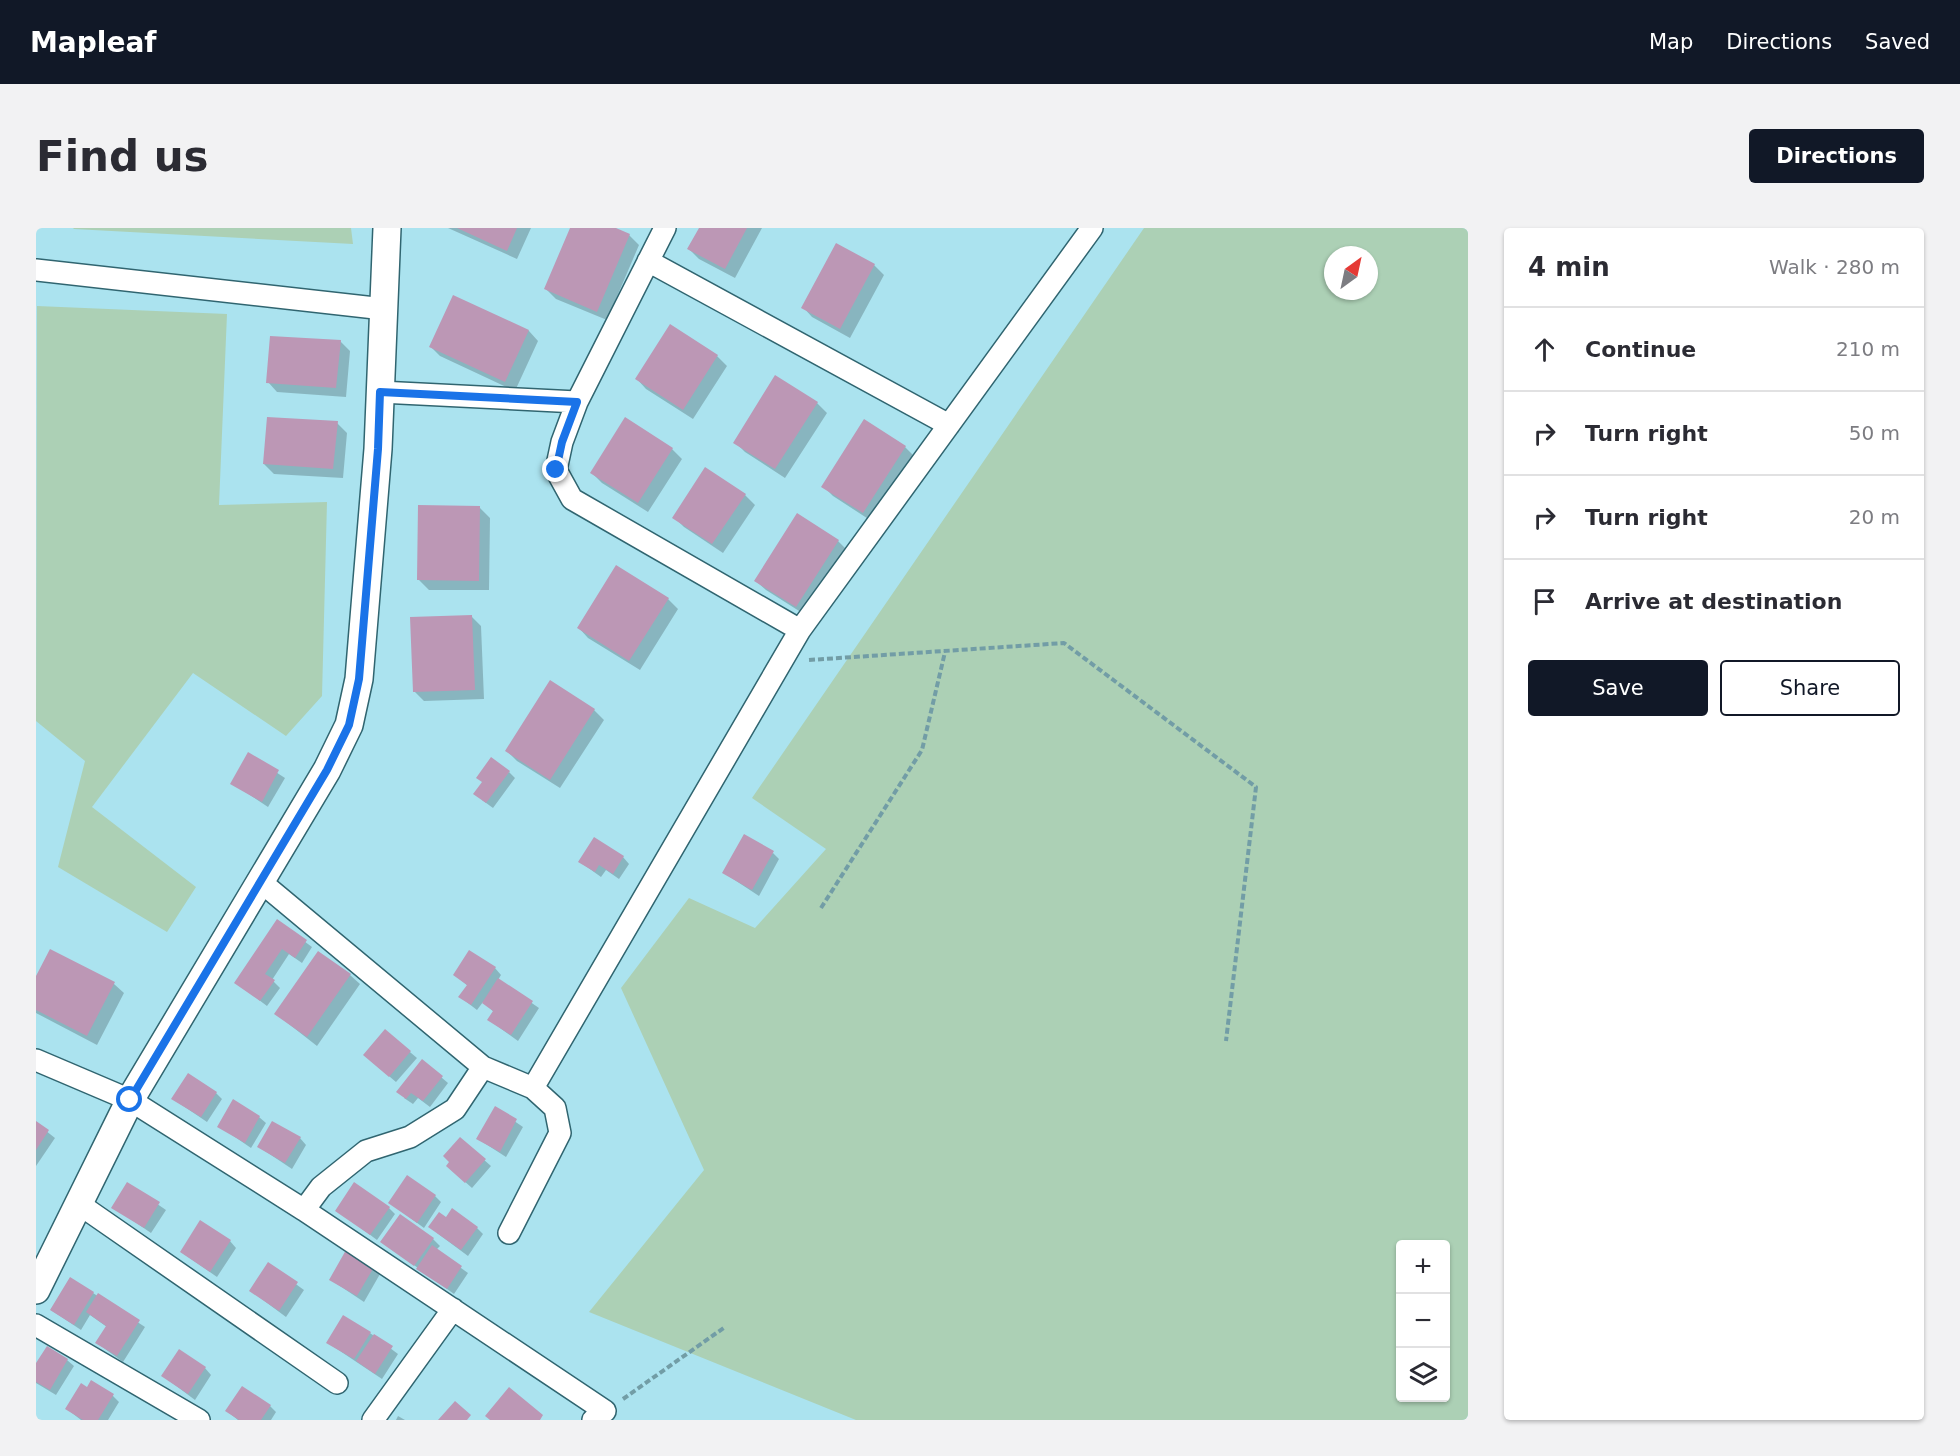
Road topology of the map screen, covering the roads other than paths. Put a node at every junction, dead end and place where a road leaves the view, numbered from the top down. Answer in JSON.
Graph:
{"nodes":[{"id":1,"x":387,"y":228,"type":"edge"},
{"id":2,"x":665,"y":228,"type":"edge"},
{"id":3,"x":1092,"y":228,"type":"edge"},
{"id":4,"x":648,"y":261,"type":"junction"},
{"id":5,"x":36,"y":270,"type":"edge"},
{"id":6,"x":384,"y":309,"type":"junction"},
{"id":7,"x":380,"y":392,"type":"junction"},
{"id":8,"x":577,"y":402,"type":"junction"},
{"id":9,"x":949,"y":425,"type":"junction"},
{"id":10,"x":800,"y":630,"type":"junction"},
{"id":11,"x":261,"y":882,"type":"junction"},
{"id":12,"x":36,"y":1060,"type":"edge"},
{"id":13,"x":483,"y":1067,"type":"junction"},
{"id":14,"x":533,"y":1088,"type":"junction"},
{"id":15,"x":130,"y":1100,"type":"junction"},
{"id":16,"x":79,"y":1204,"type":"junction"},
{"id":17,"x":304,"y":1210,"type":"junction"},
{"id":18,"x":509,"y":1233,"type":"dead end"},
{"id":19,"x":36,"y":1290,"type":"edge"},
{"id":20,"x":453,"y":1309,"type":"junction"},
{"id":21,"x":36,"y":1324,"type":"edge"},
{"id":22,"x":337,"y":1383,"type":"dead end"},
{"id":23,"x":599,"y":1416,"type":"edge"},
{"id":24,"x":199,"y":1420,"type":"edge"},
{"id":25,"x":373,"y":1420,"type":"edge"}],
"edges":[{"from":1,"to":6,"type":"street"},
{"from":2,"to":4,"type":"street"},
{"from":3,"to":9,"type":"street"},
{"from":4,"to":8,"type":"street"},
{"from":4,"to":9,"type":"street"},
{"from":5,"to":6,"type":"street"},
{"from":6,"to":7,"type":"street"},
{"from":7,"to":8,"type":"street"},
{"from":7,"to":11,"type":"street"},
{"from":8,"to":10,"type":"street"},
{"from":9,"to":10,"type":"street"},
{"from":10,"to":14,"type":"street"},
{"from":11,"to":13,"type":"street"},
{"from":11,"to":15,"type":"street"},
{"from":12,"to":15,"type":"street"},
{"from":13,"to":14,"type":"street"},
{"from":13,"to":17,"type":"street"},
{"from":14,"to":18,"type":"street"},
{"from":15,"to":16,"type":"street"},
{"from":15,"to":17,"type":"street"},
{"from":16,"to":19,"type":"street"},
{"from":16,"to":22,"type":"street"},
{"from":17,"to":20,"type":"street"},
{"from":20,"to":23,"type":"street"},
{"from":20,"to":25,"type":"street"},
{"from":21,"to":24,"type":"street"}]}
